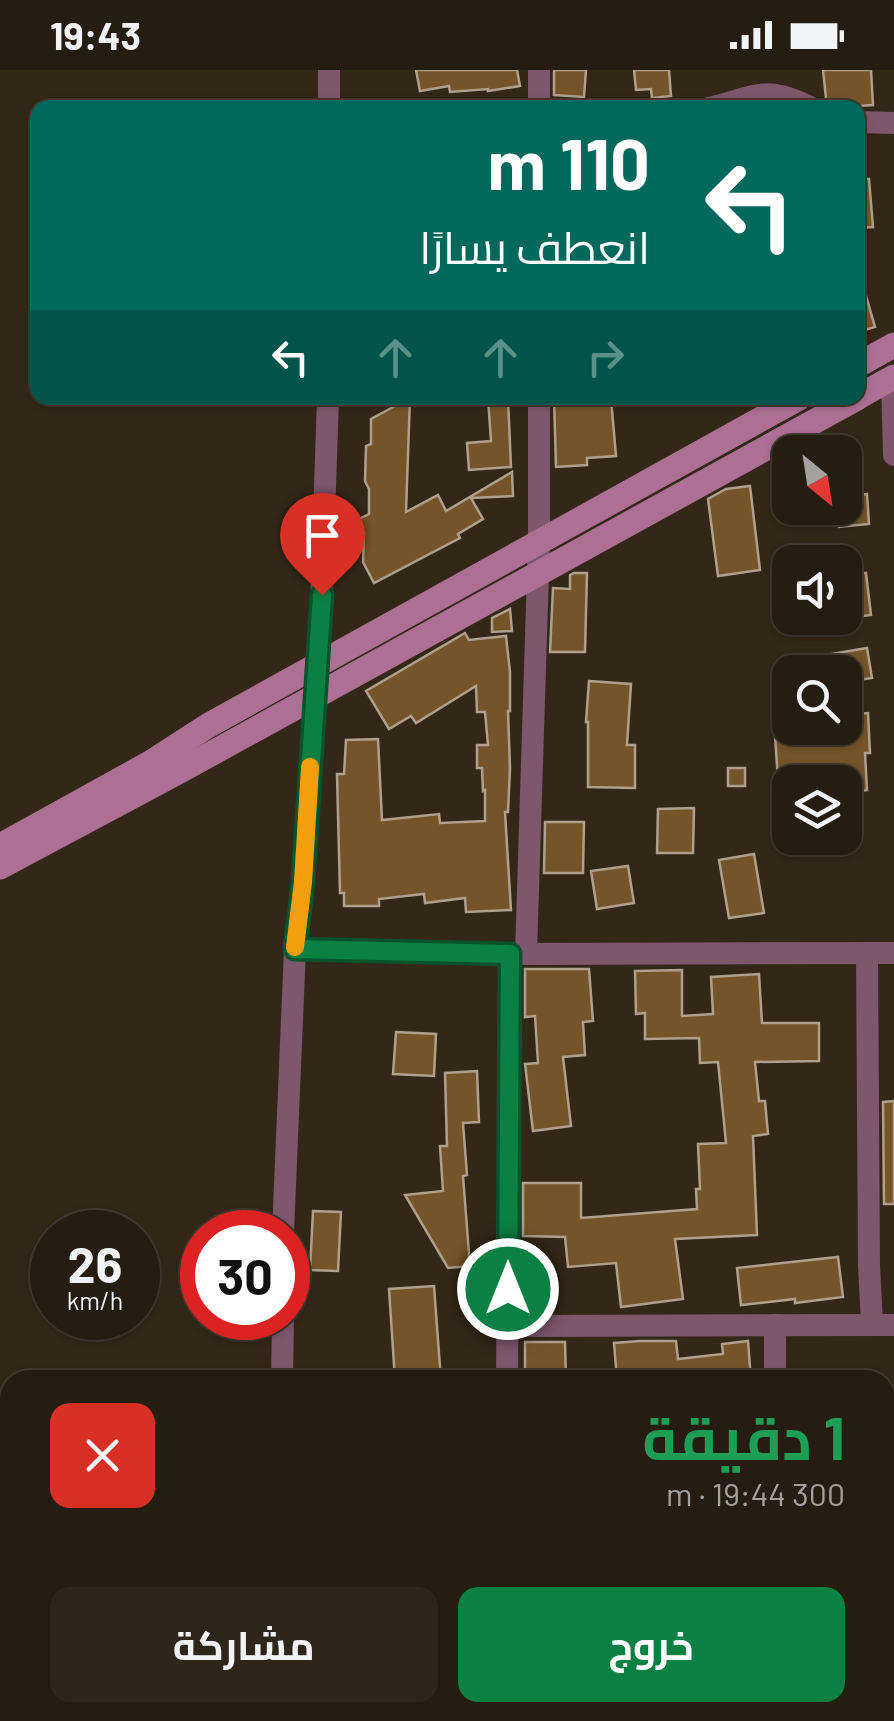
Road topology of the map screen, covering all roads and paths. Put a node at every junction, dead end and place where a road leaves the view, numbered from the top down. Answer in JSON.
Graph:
{"nodes":[{"id":1,"x":330,"y":70,"type":"edge"},
{"id":2,"x":539,"y":70,"type":"edge"},
{"id":3,"x":329,"y":100,"type":"edge"},
{"id":4,"x":538,"y":100,"type":"edge"},
{"id":5,"x":742,"y":100,"type":"edge"},
{"id":6,"x":795,"y":100,"type":"edge"},
{"id":7,"x":865,"y":122,"type":"edge"},
{"id":8,"x":894,"y":124,"type":"edge"},
{"id":9,"x":894,"y":345,"type":"edge"},
{"id":10,"x":865,"y":361,"type":"edge"},
{"id":11,"x":893,"y":378,"type":"edge"},
{"id":12,"x":865,"y":393,"type":"edge"},
{"id":13,"x":328,"y":405,"type":"edge"},
{"id":14,"x":539,"y":405,"type":"edge"},
{"id":15,"x":786,"y":405,"type":"edge"},
{"id":16,"x":842,"y":405,"type":"edge"},
{"id":17,"x":894,"y":456,"type":"edge"},
{"id":18,"x":540,"y":541,"type":"junction"},
{"id":19,"x":538,"y":572,"type":"junction"},
{"id":20,"x":320,"y":663,"type":"junction"},
{"id":21,"x":315,"y":695,"type":"junction"},
{"id":22,"x":0,"y":846,"type":"edge"},
{"id":23,"x":0,"y":868,"type":"edge"},
{"id":24,"x":894,"y":945,"type":"edge"},
{"id":25,"x":295,"y":949,"type":"junction"},
{"id":26,"x":518,"y":953,"type":"junction"},
{"id":27,"x":866,"y":953,"type":"junction"},
{"id":28,"x":894,"y":953,"type":"edge"},
{"id":29,"x":284,"y":1210,"type":"edge"},
{"id":30,"x":869,"y":1265,"type":"junction"},
{"id":31,"x":894,"y":1266,"type":"edge"},
{"id":32,"x":883,"y":1324,"type":"edge"},
{"id":33,"x":774,"y":1325,"type":"junction"},
{"id":34,"x":508,"y":1326,"type":"junction"},
{"id":35,"x":283,"y":1340,"type":"edge"},
{"id":36,"x":282,"y":1370,"type":"edge"},
{"id":37,"x":507,"y":1370,"type":"edge"},
{"id":38,"x":776,"y":1370,"type":"edge"}],
"edges":[{"from":1,"to":3,"type":"street"},
{"from":2,"to":4,"type":"street"},
{"from":5,"to":6,"type":"street"},
{"from":7,"to":8,"type":"street"},
{"from":9,"to":10,"type":"street"},
{"from":11,"to":12,"type":"street"},
{"from":11,"to":17,"type":"street"},
{"from":13,"to":20,"type":"street"},
{"from":14,"to":18,"type":"street"},
{"from":15,"to":18,"type":"street"},
{"from":16,"to":19,"type":"street"},
{"from":18,"to":19,"type":"street"},
{"from":18,"to":20,"type":"street"},
{"from":19,"to":21,"type":"street"},
{"from":19,"to":26,"type":"street"},
{"from":20,"to":21,"type":"street"},
{"from":20,"to":22,"type":"street"},
{"from":21,"to":23,"type":"street"},
{"from":21,"to":25,"type":"street"},
{"from":24,"to":28,"type":"street"},
{"from":25,"to":26,"type":"street"},
{"from":25,"to":29,"type":"street"},
{"from":26,"to":27,"type":"street"},
{"from":26,"to":34,"type":"street"},
{"from":27,"to":28,"type":"street"},
{"from":27,"to":30,"type":"street"},
{"from":30,"to":31,"type":"street"},
{"from":30,"to":32,"type":"street"},
{"from":32,"to":33,"type":"street"},
{"from":33,"to":34,"type":"street"},
{"from":33,"to":38,"type":"street"},
{"from":34,"to":37,"type":"street"},
{"from":35,"to":36,"type":"street"}]}
